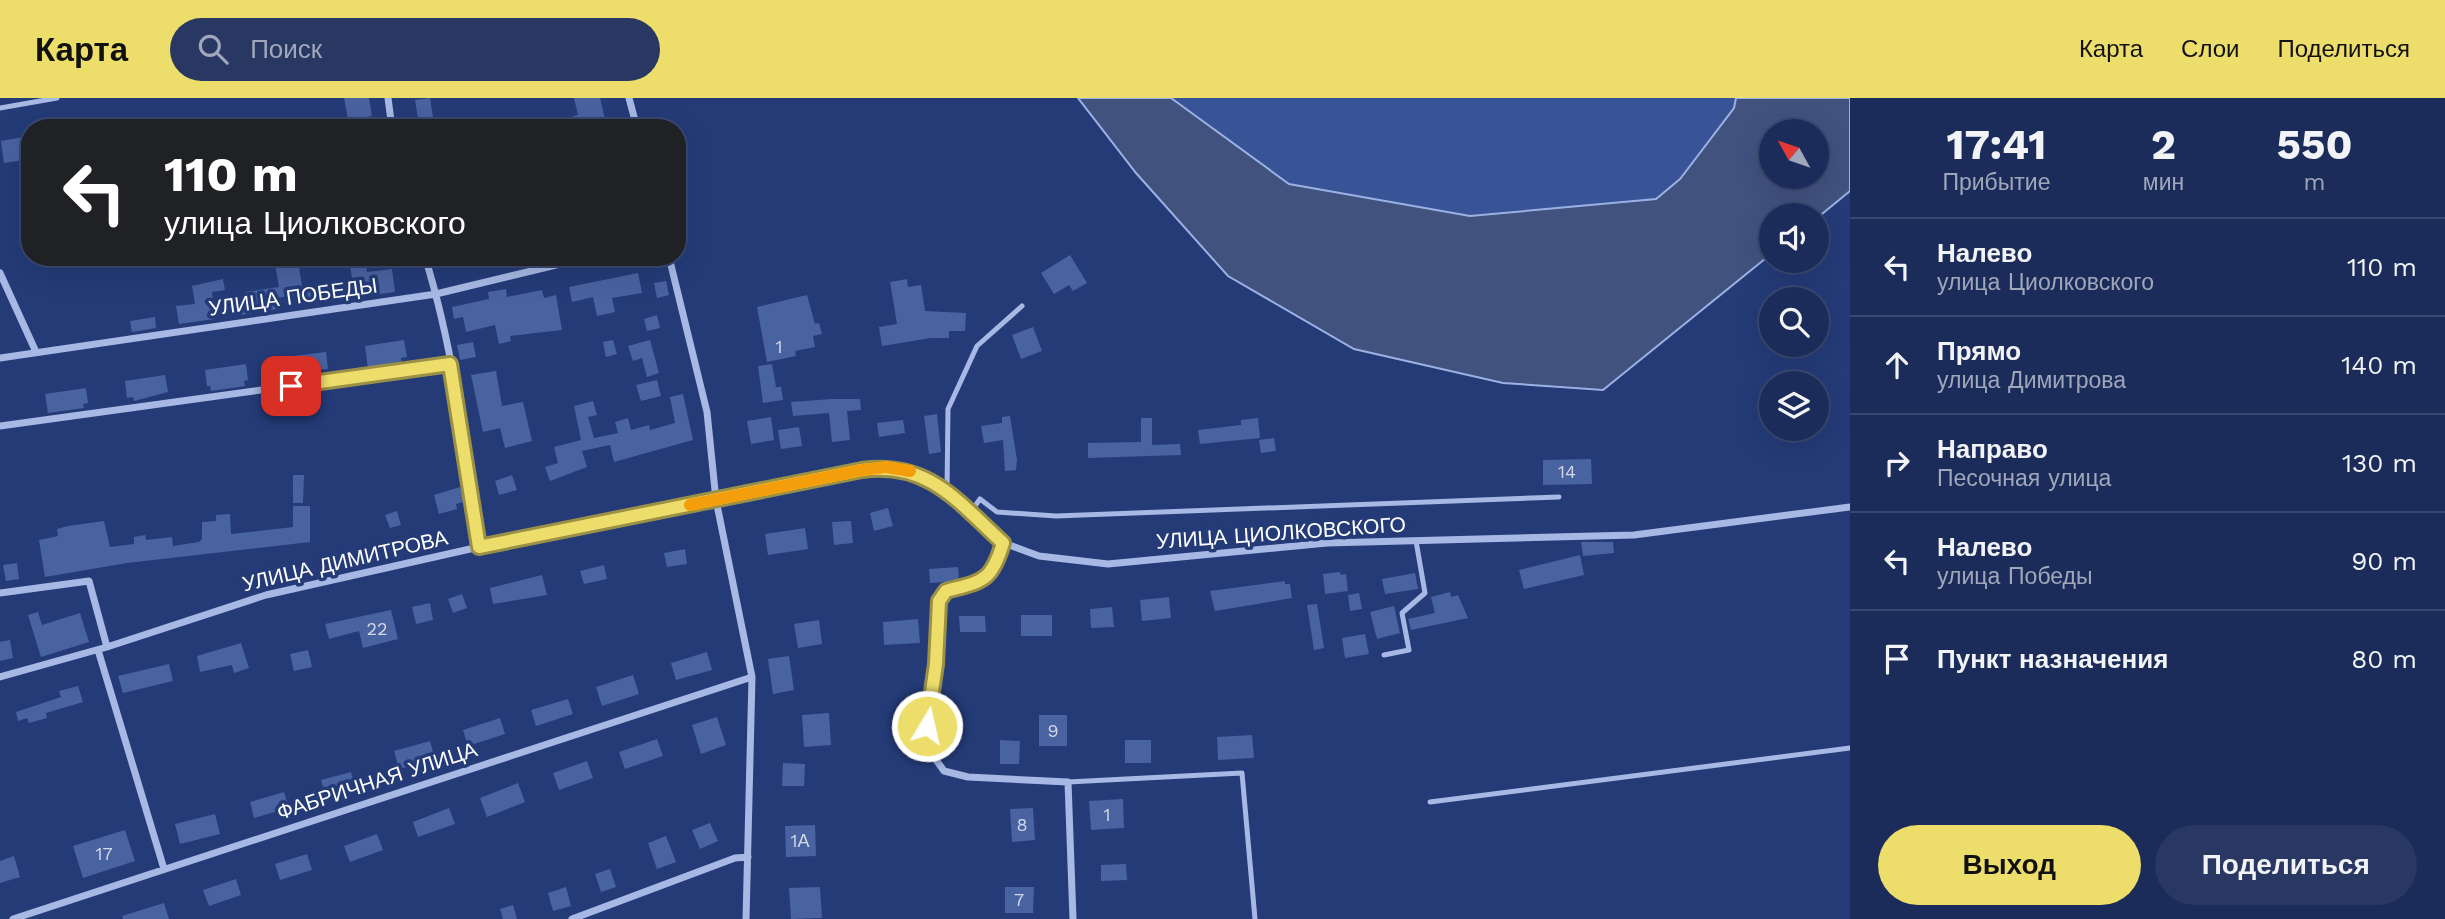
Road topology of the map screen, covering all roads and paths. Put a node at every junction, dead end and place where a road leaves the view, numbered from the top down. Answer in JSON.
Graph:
{"nodes":[{"id":1,"x":57,"y":98,"type":"edge"},
{"id":2,"x":388,"y":98,"type":"edge"},
{"id":3,"x":629,"y":98,"type":"edge"},
{"id":4,"x":0,"y":107,"type":"edge"},
{"id":5,"x":391,"y":119,"type":"edge"},
{"id":6,"x":635,"y":119,"type":"edge"},
{"id":7,"x":428,"y":266,"type":"edge"},
{"id":8,"x":552,"y":266,"type":"edge"},
{"id":9,"x":671,"y":266,"type":"edge"},
{"id":10,"x":1,"y":278,"type":"edge"},
{"id":11,"x":436,"y":294,"type":"junction"},
{"id":12,"x":1022,"y":306,"type":"dead end"},
{"id":13,"x":36,"y":352,"type":"junction"},
{"id":14,"x":0,"y":358,"type":"edge"},
{"id":15,"x":450,"y":364,"type":"junction"},
{"id":16,"x":0,"y":426,"type":"edge"},
{"id":17,"x":947,"y":492,"type":"junction"},
{"id":18,"x":745,"y":494,"type":"joint"},
{"id":19,"x":1559,"y":498,"type":"dead end"},
{"id":20,"x":716,"y":500,"type":"junction"},
{"id":21,"x":1850,"y":507,"type":"edge"},
{"id":22,"x":970,"y":513,"type":"junction"},
{"id":23,"x":1416,"y":541,"type":"junction"},
{"id":24,"x":1003,"y":543,"type":"junction"},
{"id":25,"x":479,"y":547,"type":"junction"},
{"id":26,"x":0,"y":593,"type":"edge"},
{"id":27,"x":107,"y":647,"type":"junction"},
{"id":28,"x":98,"y":650,"type":"junction"},
{"id":29,"x":1384,"y":655,"type":"dead end"},
{"id":30,"x":0,"y":677,"type":"edge"},
{"id":31,"x":752,"y":677,"type":"junction"},
{"id":32,"x":1850,"y":748,"type":"edge"},
{"id":33,"x":1068,"y":782,"type":"junction"},
{"id":34,"x":1430,"y":802,"type":"dead end"},
{"id":35,"x":748,"y":858,"type":"junction"},
{"id":36,"x":164,"y":869,"type":"junction"},
{"id":37,"x":13,"y":919,"type":"edge"},
{"id":38,"x":572,"y":919,"type":"edge"},
{"id":39,"x":746,"y":919,"type":"edge"},
{"id":40,"x":1073,"y":919,"type":"edge"},
{"id":41,"x":1255,"y":919,"type":"edge"}],
"edges":[{"from":1,"to":4,"type":"lane"},
{"from":2,"to":5,"type":"street"},
{"from":3,"to":6,"type":"street"},
{"from":7,"to":11,"type":"street"},
{"from":8,"to":11,"type":"street","name":"УЛИЦА ПОБЕДЫ"},
{"from":9,"to":20,"type":"street"},
{"from":10,"to":13,"type":"street"},
{"from":11,"to":13,"type":"street","name":"УЛИЦА ПОБЕДЫ"},
{"from":11,"to":15,"type":"street"},
{"from":12,"to":17,"type":"lane"},
{"from":13,"to":14,"type":"street","name":"УЛИЦА ПОБЕДЫ"},
{"from":15,"to":16,"type":"street"},
{"from":15,"to":25,"type":"street"},
{"from":17,"to":18,"type":"street","name":"УЛИЦА ЦИОЛКОВСКОГО"},
{"from":17,"to":22,"type":"street","name":"УЛИЦА ЦИОЛКОВСКОГО"},
{"from":18,"to":20,"type":"street","name":"УЛИЦА ДИМИТРОВА"},
{"from":19,"to":22,"type":"lane"},
{"from":20,"to":25,"type":"street","name":"УЛИЦА ДИМИТРОВА"},
{"from":20,"to":31,"type":"street"},
{"from":21,"to":23,"type":"street","name":"УЛИЦА ЦИОЛКОВСКОГО"},
{"from":22,"to":24,"type":"street","name":"УЛИЦА ЦИОЛКОВСКОГО"},
{"from":23,"to":24,"type":"street","name":"УЛИЦА ЦИОЛКОВСКОГО"},
{"from":23,"to":29,"type":"lane"},
{"from":24,"to":33,"type":"street"},
{"from":25,"to":27,"type":"street","name":"УЛИЦА ДИМИТРОВА"},
{"from":26,"to":27,"type":"street"},
{"from":27,"to":28,"type":"street","name":"УЛИЦА ДИМИТРОВА"},
{"from":28,"to":30,"type":"street","name":"УЛИЦА ДИМИТРОВА"},
{"from":28,"to":36,"type":"street"},
{"from":31,"to":35,"type":"street"},
{"from":31,"to":36,"type":"street","name":"ФАБРИЧНАЯ УЛИЦА"},
{"from":32,"to":34,"type":"lane"},
{"from":33,"to":40,"type":"street"},
{"from":33,"to":41,"type":"lane"},
{"from":35,"to":38,"type":"street"},
{"from":35,"to":39,"type":"street"},
{"from":36,"to":37,"type":"street","name":"ФАБРИЧНАЯ УЛИЦА"}]}
